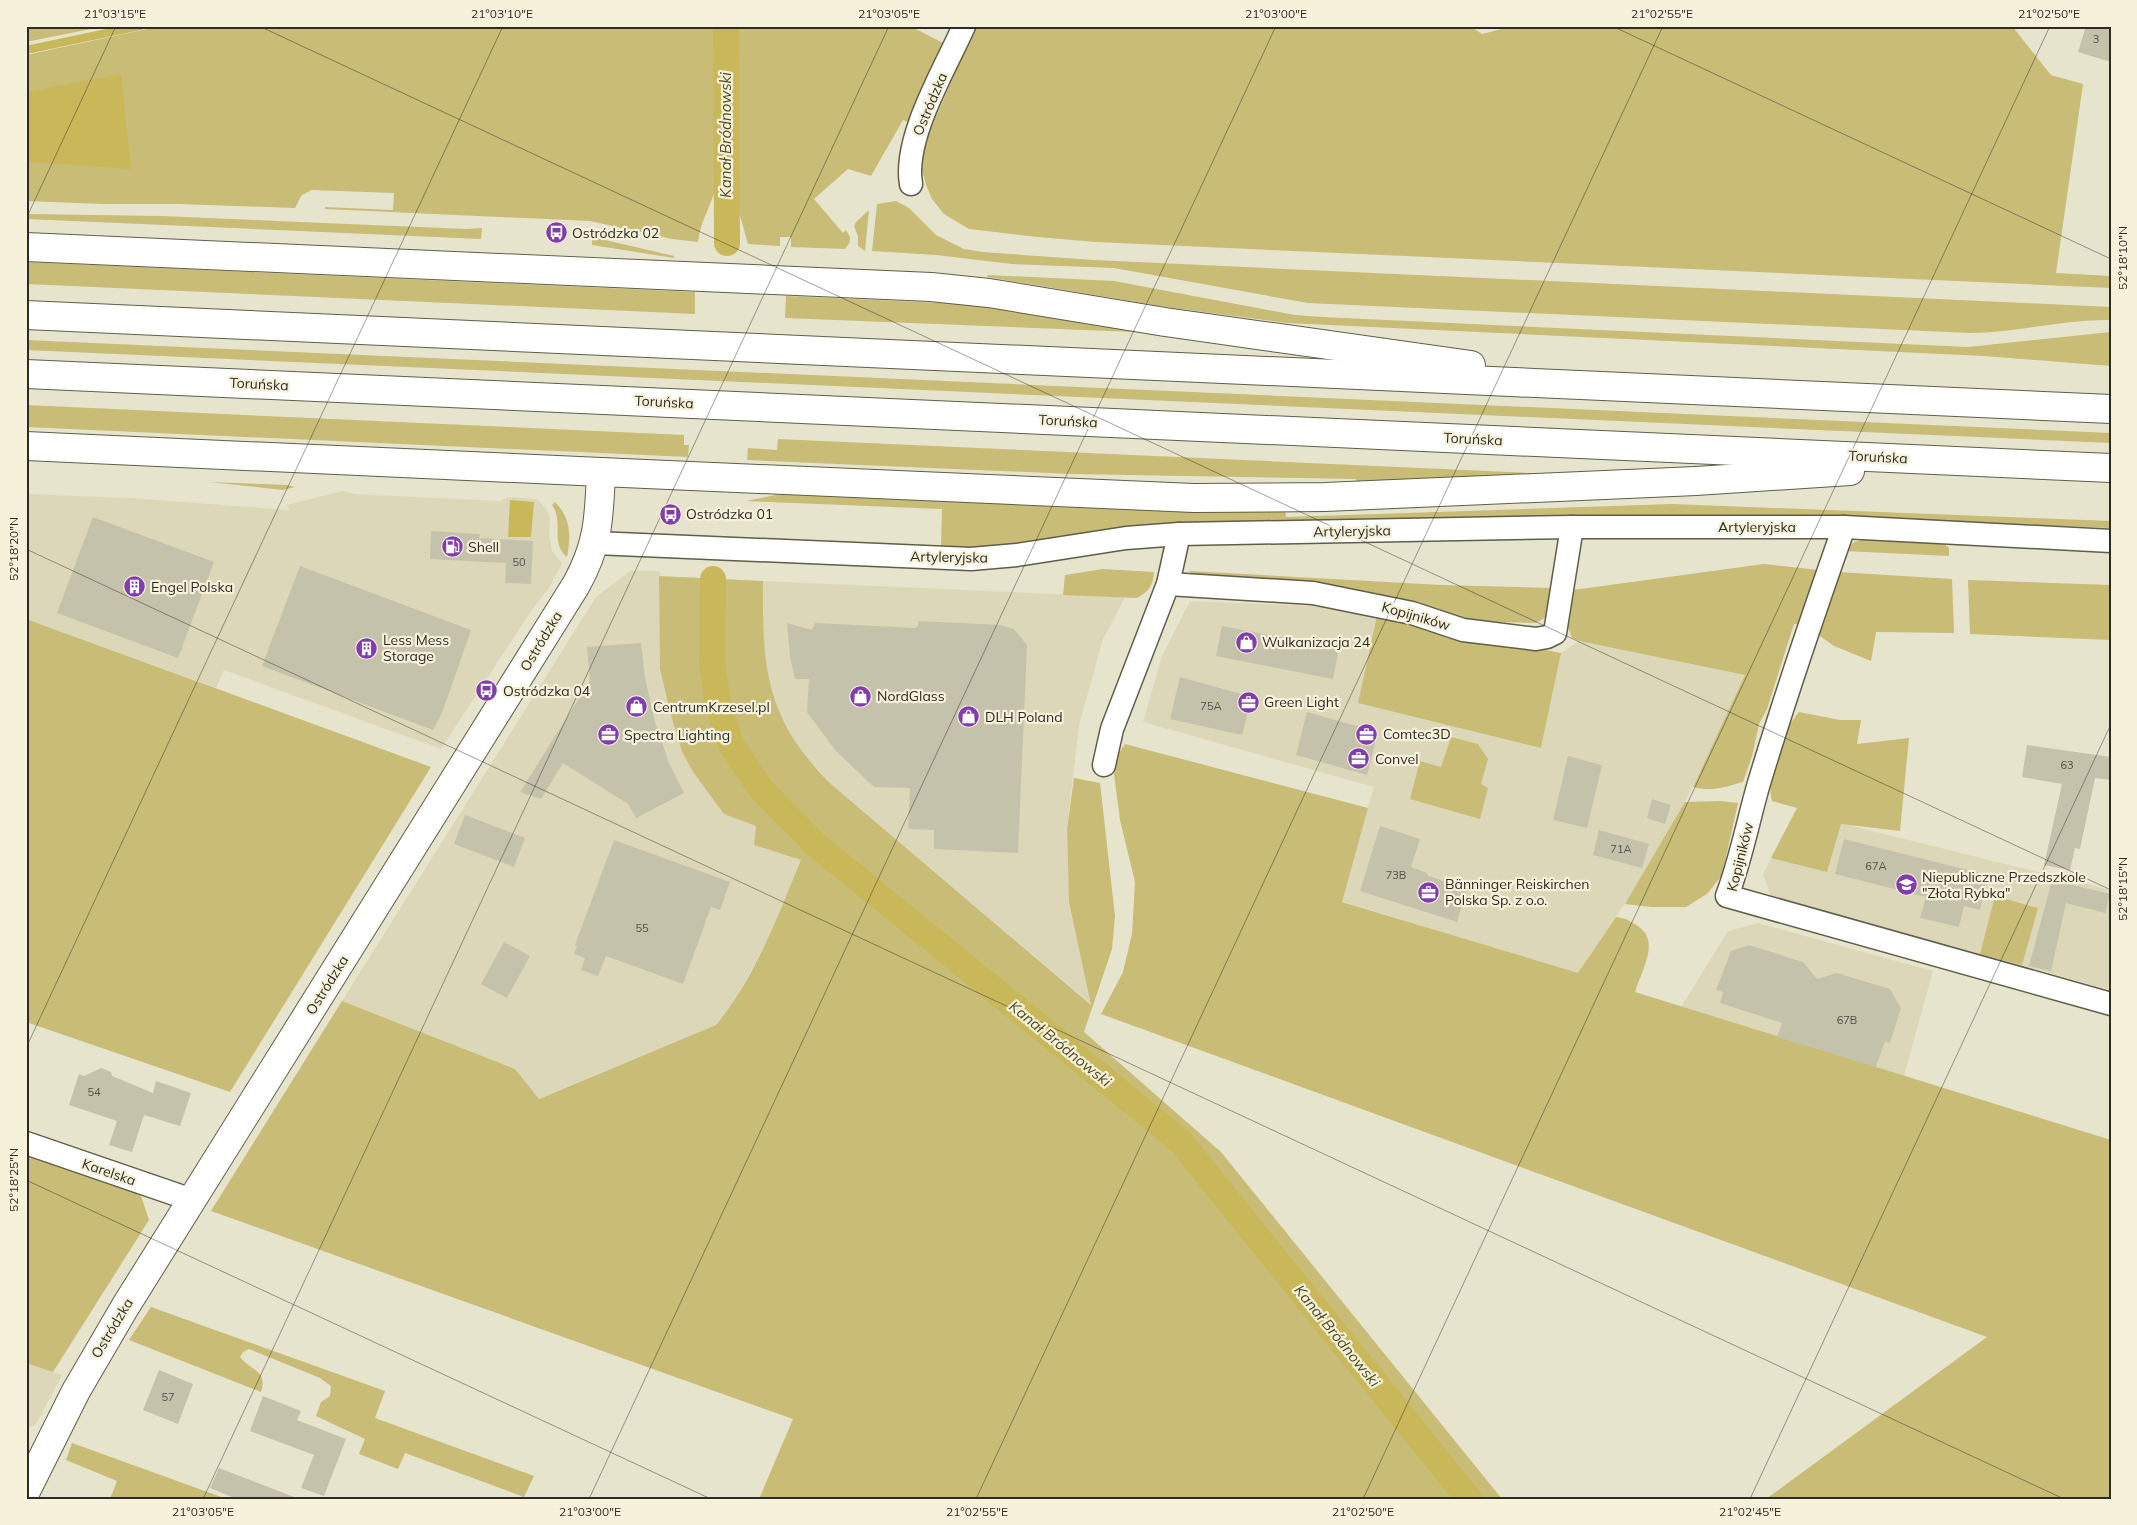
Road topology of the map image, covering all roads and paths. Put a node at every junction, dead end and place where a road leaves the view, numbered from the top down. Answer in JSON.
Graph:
{"nodes":[{"id":1,"x":964,"y":26,"type":"edge"},
{"id":2,"x":911,"y":184,"type":"dead end"},
{"id":3,"x":26,"y":246,"type":"edge"},
{"id":4,"x":26,"y":316,"type":"edge"},
{"id":5,"x":26,"y":374,"type":"edge"},
{"id":6,"x":1659,"y":389,"type":"junction"},
{"id":7,"x":2111,"y":409,"type":"edge"},
{"id":8,"x":26,"y":446,"type":"edge"},
{"id":9,"x":2054,"y":465,"type":"junction"},
{"id":10,"x":2111,"y":468,"type":"edge"},
{"id":11,"x":601,"y":472,"type":"junction"},
{"id":12,"x":1572,"y":527,"type":"junction"},
{"id":13,"x":1844,"y":527,"type":"junction"},
{"id":14,"x":1179,"y":534,"type":"junction"},
{"id":15,"x":2111,"y":541,"type":"edge"},
{"id":16,"x":595,"y":543,"type":"junction"},
{"id":17,"x":1168,"y":584,"type":"junction"},
{"id":18,"x":1104,"y":765,"type":"dead end"},
{"id":19,"x":2111,"y":1004,"type":"edge"},
{"id":20,"x":26,"y":1143,"type":"edge"},
{"id":21,"x":192,"y":1200,"type":"junction"},
{"id":22,"x":26,"y":1491,"type":"edge"}],
"edges":[{"from":1,"to":2,"type":"street","name":"Ostródzka"},
{"from":3,"to":6,"type":"main road"},
{"from":4,"to":6,"type":"main road"},
{"from":5,"to":9,"type":"main road","name":"Toruńska"},
{"from":6,"to":7,"type":"main road"},
{"from":8,"to":11,"type":"main road"},
{"from":9,"to":10,"type":"main road","name":"Toruńska"},
{"from":9,"to":11,"type":"main road"},
{"from":11,"to":16,"type":"main road","name":"Ostródzka"},
{"from":12,"to":13,"type":"street","name":"Artyleryjska"},
{"from":12,"to":14,"type":"street","name":"Artyleryjska"},
{"from":12,"to":17,"type":"street","name":"Kopijników"},
{"from":13,"to":15,"type":"street","name":"Artyleryjska"},
{"from":13,"to":19,"type":"street","name":"Kopijników"},
{"from":14,"to":16,"type":"street","name":"Artyleryjska"},
{"from":14,"to":17,"type":"street"},
{"from":16,"to":21,"type":"main road","name":"Ostródzka"},
{"from":17,"to":18,"type":"street"},
{"from":20,"to":21,"type":"street","name":"Karelska"},
{"from":21,"to":22,"type":"main road","name":"Ostródzka"}]}
